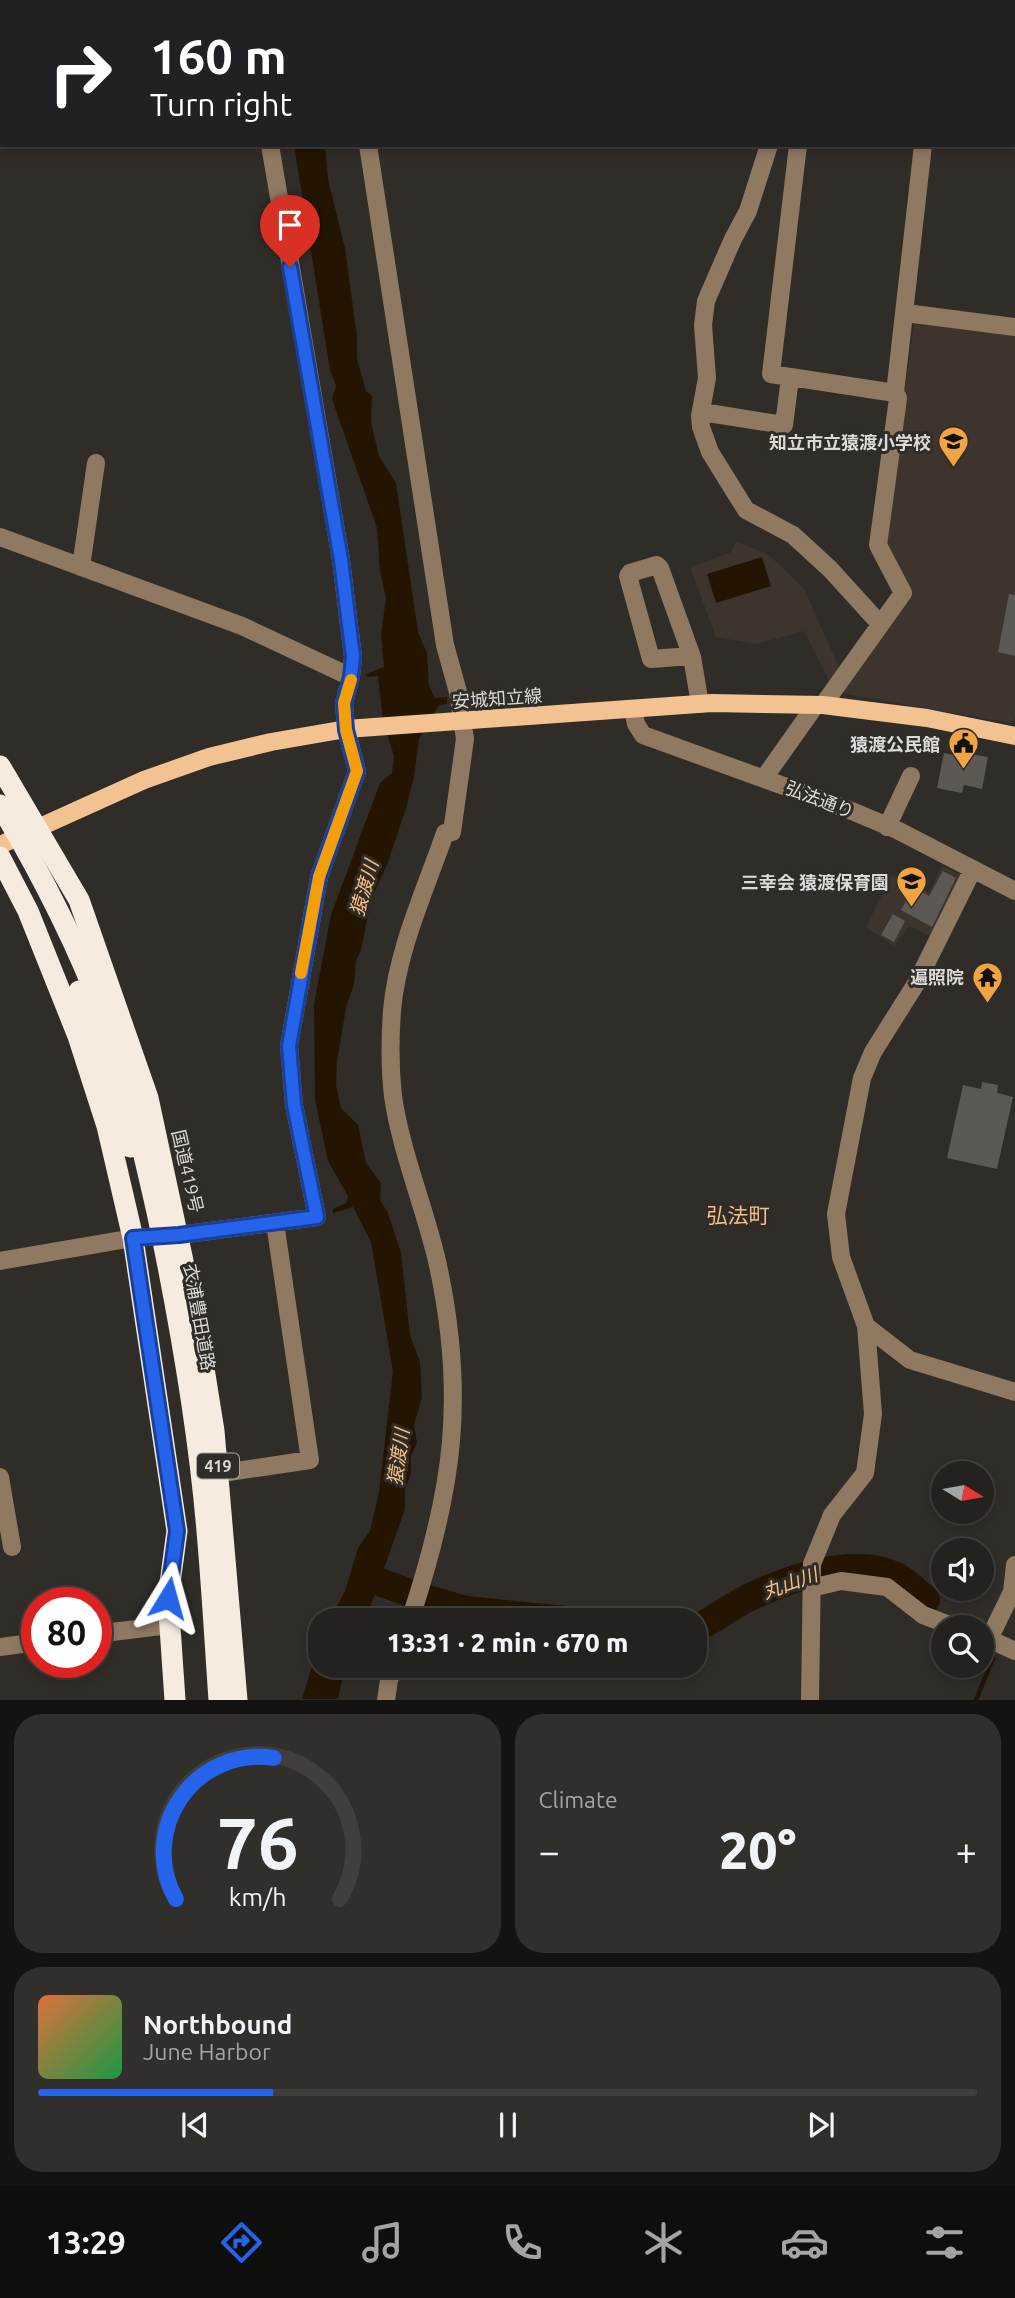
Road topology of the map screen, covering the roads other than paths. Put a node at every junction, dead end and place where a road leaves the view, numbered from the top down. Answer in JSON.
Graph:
{"nodes":[{"id":1,"x":270,"y":147,"type":"edge"},
{"id":2,"x":368,"y":147,"type":"edge"},
{"id":3,"x":768,"y":147,"type":"edge"},
{"id":4,"x":798,"y":147,"type":"edge"},
{"id":5,"x":923,"y":147,"type":"edge"},
{"id":6,"x":906,"y":313,"type":"junction"},
{"id":7,"x":1015,"y":327,"type":"edge"},
{"id":8,"x":790,"y":378,"type":"junction"},
{"id":9,"x":895,"y":393,"type":"junction"},
{"id":10,"x":702,"y":412,"type":"junction"},
{"id":11,"x":96,"y":463,"type":"dead end"},
{"id":12,"x":0,"y":537,"type":"edge"},
{"id":13,"x":81,"y":567,"type":"junction"},
{"id":14,"x":880,"y":624,"type":"junction"},
{"id":15,"x":691,"y":656,"type":"junction"},
{"id":16,"x":351,"y":677,"type":"junction"},
{"id":17,"x":700,"y":704,"type":"junction"},
{"id":18,"x":819,"y":706,"type":"junction"},
{"id":19,"x":633,"y":709,"type":"junction"},
{"id":20,"x":455,"y":722,"type":"junction"},
{"id":21,"x":350,"y":729,"type":"junction"},
{"id":22,"x":1015,"y":736,"type":"edge"},
{"id":23,"x":0,"y":766,"type":"edge"},
{"id":24,"x":911,"y":776,"type":"dead end"},
{"id":25,"x":764,"y":778,"type":"junction"},
{"id":26,"x":0,"y":805,"type":"edge"},
{"id":27,"x":38,"y":827,"type":"junction"},
{"id":28,"x":887,"y":827,"type":"junction"},
{"id":29,"x":0,"y":831,"type":"edge"},
{"id":30,"x":0,"y":845,"type":"edge"},
{"id":31,"x":0,"y":857,"type":"edge"},
{"id":32,"x":973,"y":869,"type":"junction"},
{"id":33,"x":1015,"y":891,"type":"edge"},
{"id":34,"x":275,"y":1223,"type":"junction"},
{"id":35,"x":179,"y":1235,"type":"junction"},
{"id":36,"x":133,"y":1238,"type":"junction"},
{"id":37,"x":0,"y":1261,"type":"edge"},
{"id":38,"x":866,"y":1326,"type":"junction"},
{"id":39,"x":1015,"y":1392,"type":"edge"},
{"id":40,"x":229,"y":1472,"type":"dead end"},
{"id":41,"x":0,"y":1477,"type":"edge"},
{"id":42,"x":177,"y":1531,"type":"junction"},
{"id":43,"x":12,"y":1547,"type":"dead end"},
{"id":44,"x":1015,"y":1565,"type":"edge"},
{"id":45,"x":811,"y":1588,"type":"junction"},
{"id":46,"x":415,"y":1608,"type":"edge"},
{"id":47,"x":931,"y":1618,"type":"edge"},
{"id":48,"x":994,"y":1623,"type":"edge"},
{"id":49,"x":169,"y":1625,"type":"junction"},
{"id":50,"x":112,"y":1632,"type":"edge"},
{"id":51,"x":994,"y":1642,"type":"edge"},
{"id":52,"x":21,"y":1644,"type":"edge"},
{"id":53,"x":0,"y":1647,"type":"edge"},
{"id":54,"x":1015,"y":1651,"type":"edge"},
{"id":55,"x":390,"y":1678,"type":"edge"},
{"id":56,"x":175,"y":1699,"type":"edge"},
{"id":57,"x":189,"y":1699,"type":"edge"},
{"id":58,"x":208,"y":1699,"type":"edge"},
{"id":59,"x":219,"y":1699,"type":"edge"},
{"id":60,"x":237,"y":1699,"type":"edge"},
{"id":61,"x":386,"y":1699,"type":"edge"},
{"id":62,"x":810,"y":1699,"type":"edge"}],
"edges":[{"from":1,"to":16,"type":"street"},
{"from":2,"to":20,"type":"street"},
{"from":3,"to":10,"type":"street"},
{"from":4,"to":8,"type":"street"},
{"from":5,"to":6,"type":"street"},
{"from":6,"to":7,"type":"street"},
{"from":6,"to":9,"type":"street"},
{"from":8,"to":9,"type":"street"},
{"from":8,"to":10,"type":"street"},
{"from":9,"to":14,"type":"street"},
{"from":10,"to":14,"type":"street"},
{"from":11,"to":13,"type":"street"},
{"from":12,"to":13,"type":"street"},
{"from":13,"to":16,"type":"street"},
{"from":14,"to":18,"type":"street"},
{"from":15,"to":15,"type":"street"},
{"from":15,"to":17,"type":"street"},
{"from":16,"to":21,"type":"street"},
{"from":17,"to":18,"type":"main road","name":"安城知立線"},
{"from":17,"to":19,"type":"main road","name":"安城知立線"},
{"from":18,"to":22,"type":"main road","name":"安城知立線"},
{"from":18,"to":25,"type":"street"},
{"from":19,"to":20,"type":"main road","name":"安城知立線"},
{"from":19,"to":25,"type":"street","name":"弘法通り"},
{"from":20,"to":21,"type":"main road","name":"安城知立線"},
{"from":20,"to":46,"type":"street"},
{"from":21,"to":27,"type":"main road","name":"安城知立線"},
{"from":21,"to":34,"type":"street"},
{"from":23,"to":27,"type":"highway","name":"国道419号","number":"419"},
{"from":24,"to":28,"type":"street"},
{"from":25,"to":28,"type":"street","name":"弘法通り"},
{"from":26,"to":59,"type":"highway","name":"衣浦豊田道路","number":"419","bridge":true},
{"from":27,"to":30,"type":"main road","name":"安城知立線"},
{"from":27,"to":35,"type":"highway","name":"国道419号","number":"419"},
{"from":28,"to":32,"type":"street","name":"弘法通り"},
{"from":29,"to":58,"type":"highway","name":"衣浦豊田道路","number":"419","bridge":true},
{"from":31,"to":36,"type":"highway"},
{"from":32,"to":33,"type":"street","name":"弘法通り"},
{"from":32,"to":38,"type":"street"},
{"from":34,"to":35,"type":"street"},
{"from":34,"to":40,"type":"street"},
{"from":35,"to":36,"type":"street"},
{"from":35,"to":60,"type":"highway","name":"国道419号","number":"419"},
{"from":36,"to":37,"type":"street"},
{"from":36,"to":42,"type":"highway"},
{"from":38,"to":39,"type":"street"},
{"from":38,"to":45,"type":"street"},
{"from":41,"to":43,"type":"street"},
{"from":42,"to":49,"type":"highway"},
{"from":42,"to":57,"type":"highway"},
{"from":44,"to":48,"type":"street"},
{"from":45,"to":47,"type":"street"},
{"from":45,"to":62,"type":"street"},
{"from":49,"to":50,"type":"street"},
{"from":49,"to":56,"type":"highway"},
{"from":51,"to":54,"type":"street"},
{"from":52,"to":53,"type":"street"},
{"from":55,"to":61,"type":"street"}]}
